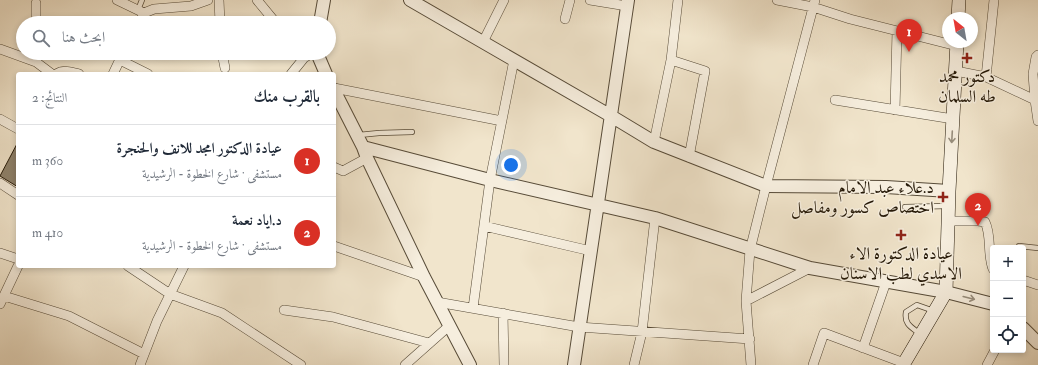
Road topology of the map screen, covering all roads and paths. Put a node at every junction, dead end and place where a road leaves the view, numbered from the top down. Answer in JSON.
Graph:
{"nodes":[{"id":1,"x":117,"y":0,"type":"edge"},
{"id":2,"x":142,"y":0,"type":"edge"},
{"id":3,"x":208,"y":0,"type":"edge"},
{"id":4,"x":219,"y":0,"type":"edge"},
{"id":5,"x":257,"y":0,"type":"edge"},
{"id":6,"x":324,"y":0,"type":"edge"},
{"id":7,"x":410,"y":0,"type":"edge"},
{"id":8,"x":504,"y":0,"type":"edge"},
{"id":9,"x":570,"y":0,"type":"edge"},
{"id":10,"x":590,"y":0,"type":"edge"},
{"id":11,"x":678,"y":0,"type":"edge"},
{"id":12,"x":777,"y":0,"type":"edge"},
{"id":13,"x":959,"y":0,"type":"edge"},
{"id":14,"x":994,"y":0,"type":"edge"},
{"id":15,"x":36,"y":2,"type":"dead end"},
{"id":16,"x":628,"y":3,"type":"edge"},
{"id":17,"x":814,"y":4,"type":"edge"},
{"id":18,"x":141,"y":12,"type":"junction"},
{"id":19,"x":958,"y":12,"type":"edge"},
{"id":20,"x":36,"y":16,"type":"edge"},
{"id":21,"x":140,"y":16,"type":"edge"},
{"id":22,"x":220,"y":16,"type":"edge"},
{"id":23,"x":270,"y":16,"type":"edge"},
{"id":24,"x":321,"y":16,"type":"edge"},
{"id":25,"x":565,"y":19,"type":"dead end"},
{"id":26,"x":897,"y":31,"type":"junction"},
{"id":27,"x":942,"y":41,"type":"edge"},
{"id":28,"x":483,"y":42,"type":"junction"},
{"id":29,"x":957,"y":48,"type":"edge"},
{"id":30,"x":0,"y":49,"type":"edge"},
{"id":31,"x":16,"y":53,"type":"edge"},
{"id":32,"x":1038,"y":55,"type":"edge"},
{"id":33,"x":38,"y":60,"type":"edge"},
{"id":34,"x":120,"y":60,"type":"edge"},
{"id":35,"x":128,"y":60,"type":"edge"},
{"id":36,"x":223,"y":60,"type":"edge"},
{"id":37,"x":301,"y":60,"type":"edge"},
{"id":38,"x":320,"y":60,"type":"edge"},
{"id":39,"x":514,"y":60,"type":"junction"},
{"id":40,"x":671,"y":60,"type":"junction"},
{"id":41,"x":225,"y":68,"type":"dead end"},
{"id":42,"x":956,"y":70,"type":"junction"},
{"id":43,"x":50,"y":72,"type":"edge"},
{"id":44,"x":59,"y":72,"type":"edge"},
{"id":45,"x":73,"y":72,"type":"edge"},
{"id":46,"x":114,"y":72,"type":"edge"},
{"id":47,"x":145,"y":72,"type":"edge"},
{"id":48,"x":292,"y":72,"type":"edge"},
{"id":49,"x":325,"y":72,"type":"edge"},
{"id":50,"x":986,"y":77,"type":"junction"},
{"id":51,"x":336,"y":89,"type":"edge"},
{"id":52,"x":336,"y":93,"type":"edge"},
{"id":53,"x":835,"y":100,"type":"dead end"},
{"id":54,"x":1035,"y":100,"type":"junction"},
{"id":55,"x":895,"y":110,"type":"junction"},
{"id":56,"x":611,"y":116,"type":"junction"},
{"id":57,"x":0,"y":119,"type":"edge"},
{"id":58,"x":953,"y":119,"type":"junction"},
{"id":59,"x":502,"y":121,"type":"junction"},
{"id":60,"x":1038,"y":121,"type":"edge"},
{"id":61,"x":16,"y":128,"type":"edge"},
{"id":62,"x":412,"y":132,"type":"dead end"},
{"id":63,"x":357,"y":135,"type":"junction"},
{"id":64,"x":654,"y":142,"type":"junction"},
{"id":65,"x":365,"y":153,"type":"junction"},
{"id":66,"x":689,"y":157,"type":"junction"},
{"id":67,"x":336,"y":168,"type":"edge"},
{"id":68,"x":490,"y":180,"type":"junction"},
{"id":69,"x":0,"y":183,"type":"edge"},
{"id":70,"x":766,"y":186,"type":"junction"},
{"id":71,"x":949,"y":191,"type":"junction"},
{"id":72,"x":16,"y":194,"type":"edge"},
{"id":73,"x":598,"y":204,"type":"junction"},
{"id":74,"x":949,"y":206,"type":"junction"},
{"id":75,"x":905,"y":207,"type":"dead end"},
{"id":76,"x":655,"y":218,"type":"junction"},
{"id":77,"x":948,"y":221,"type":"junction"},
{"id":78,"x":484,"y":226,"type":"junction"},
{"id":79,"x":336,"y":247,"type":"edge"},
{"id":80,"x":1026,"y":247,"type":"edge"},
{"id":81,"x":1038,"y":248,"type":"edge"},
{"id":82,"x":591,"y":250,"type":"junction"},
{"id":83,"x":750,"y":250,"type":"junction"},
{"id":84,"x":0,"y":253,"type":"edge"},
{"id":85,"x":16,"y":258,"type":"edge"},
{"id":86,"x":990,"y":260,"type":"edge"},
{"id":87,"x":17,"y":268,"type":"edge"},
{"id":88,"x":131,"y":268,"type":"edge"},
{"id":89,"x":183,"y":268,"type":"edge"},
{"id":90,"x":810,"y":268,"type":"junction"},
{"id":91,"x":424,"y":277,"type":"junction"},
{"id":92,"x":1026,"y":281,"type":"edge"},
{"id":93,"x":886,"y":282,"type":"junction"},
{"id":94,"x":1038,"y":285,"type":"edge"},
{"id":95,"x":946,"y":292,"type":"junction"},
{"id":96,"x":170,"y":294,"type":"junction"},
{"id":97,"x":2,"y":300,"type":"edge"},
{"id":98,"x":746,"y":301,"type":"junction"},
{"id":99,"x":437,"y":302,"type":"junction"},
{"id":100,"x":990,"y":303,"type":"edge"},
{"id":101,"x":472,"y":308,"type":"junction"},
{"id":102,"x":284,"y":310,"type":"dead end"},
{"id":103,"x":934,"y":311,"type":"junction"},
{"id":104,"x":503,"y":313,"type":"junction"},
{"id":105,"x":449,"y":326,"type":"junction"},
{"id":106,"x":579,"y":327,"type":"junction"},
{"id":107,"x":1026,"y":331,"type":"edge"},
{"id":108,"x":642,"y":332,"type":"junction"},
{"id":109,"x":921,"y":334,"type":"junction"},
{"id":110,"x":750,"y":340,"type":"junction"},
{"id":111,"x":429,"y":343,"type":"junction"},
{"id":112,"x":1038,"y":344,"type":"edge"},
{"id":113,"x":863,"y":348,"type":"junction"},
{"id":114,"x":993,"y":353,"type":"edge"},
{"id":115,"x":144,"y":354,"type":"junction"},
{"id":116,"x":903,"y":364,"type":"edge"},
{"id":117,"x":142,"y":365,"type":"edge"},
{"id":118,"x":301,"y":365,"type":"edge"},
{"id":119,"x":405,"y":365,"type":"edge"},
{"id":120,"x":470,"y":365,"type":"edge"},
{"id":121,"x":504,"y":365,"type":"edge"},
{"id":122,"x":574,"y":365,"type":"edge"},
{"id":123,"x":634,"y":365,"type":"edge"},
{"id":124,"x":752,"y":365,"type":"edge"},
{"id":125,"x":813,"y":365,"type":"edge"},
{"id":126,"x":987,"y":365,"type":"edge"}],
"edges":[{"from":1,"to":18,"type":"street"},
{"from":2,"to":18,"type":"lane"},
{"from":3,"to":18,"type":"street"},
{"from":4,"to":22,"type":"street"},
{"from":5,"to":23,"type":"street"},
{"from":6,"to":24,"type":"street"},
{"from":7,"to":28,"type":"street"},
{"from":8,"to":28,"type":"street"},
{"from":9,"to":25,"type":"street"},
{"from":10,"to":16,"type":"street"},
{"from":11,"to":40,"type":"street"},
{"from":12,"to":17,"type":"street"},
{"from":13,"to":19,"type":"main road"},
{"from":14,"to":50,"type":"street"},
{"from":15,"to":20,"type":"street"},
{"from":16,"to":56,"type":"street"},
{"from":17,"to":26,"type":"street"},
{"from":17,"to":70,"type":"street"},
{"from":18,"to":21,"type":"street"},
{"from":26,"to":27,"type":"street"},
{"from":26,"to":55,"type":"street"},
{"from":28,"to":39,"type":"street"},
{"from":29,"to":42,"type":"main road"},
{"from":30,"to":31,"type":"street"},
{"from":32,"to":54,"type":"street"},
{"from":33,"to":43,"type":"street"},
{"from":34,"to":46,"type":"street"},
{"from":35,"to":47,"type":"street"},
{"from":36,"to":41,"type":"street"},
{"from":37,"to":48,"type":"street"},
{"from":38,"to":49,"type":"street"},
{"from":39,"to":56,"type":"street"},
{"from":39,"to":59,"type":"street"},
{"from":40,"to":64,"type":"street"},
{"from":40,"to":66,"type":"street"},
{"from":42,"to":50,"type":"street"},
{"from":42,"to":58,"type":"main road"},
{"from":44,"to":45,"type":"street"},
{"from":50,"to":54,"type":"street"},
{"from":51,"to":59,"type":"street"},
{"from":52,"to":63,"type":"street"},
{"from":53,"to":55,"type":"street"},
{"from":54,"to":60,"type":"street"},
{"from":55,"to":58,"type":"street"},
{"from":56,"to":64,"type":"street"},
{"from":56,"to":73,"type":"street"},
{"from":57,"to":61,"type":"street"},
{"from":58,"to":71,"type":"main road","one_way":true},
{"from":59,"to":68,"type":"street"},
{"from":62,"to":63,"type":"lane"},
{"from":63,"to":65,"type":"street"},
{"from":64,"to":66,"type":"street"},
{"from":65,"to":67,"type":"street"},
{"from":65,"to":68,"type":"street"},
{"from":65,"to":91,"type":"street"},
{"from":66,"to":70,"type":"street"},
{"from":68,"to":73,"type":"street"},
{"from":68,"to":78,"type":"street"},
{"from":69,"to":72,"type":"street"},
{"from":70,"to":71,"type":"street"},
{"from":70,"to":83,"type":"street"},
{"from":71,"to":74,"type":"main road"},
{"from":73,"to":76,"type":"street"},
{"from":73,"to":82,"type":"street"},
{"from":74,"to":75,"type":"lane"},
{"from":74,"to":77,"type":"main road"},
{"from":76,"to":83,"type":"street"},
{"from":76,"to":108,"type":"street"},
{"from":77,"to":86,"type":"street"},
{"from":77,"to":95,"type":"main road"},
{"from":78,"to":82,"type":"street"},
{"from":78,"to":101,"type":"street"},
{"from":79,"to":91,"type":"street"},
{"from":80,"to":81,"type":"lane"},
{"from":82,"to":106,"type":"street"},
{"from":83,"to":90,"type":"street"},
{"from":83,"to":98,"type":"street"},
{"from":84,"to":85,"type":"street"},
{"from":87,"to":97,"type":"street"},
{"from":88,"to":96,"type":"street"},
{"from":89,"to":96,"type":"street"},
{"from":90,"to":93,"type":"street"},
{"from":90,"to":98,"type":"street"},
{"from":91,"to":99,"type":"street"},
{"from":92,"to":94,"type":"street"},
{"from":93,"to":95,"type":"street"},
{"from":93,"to":113,"type":"street"},
{"from":95,"to":100,"type":"street","one_way":true},
{"from":95,"to":103,"type":"main road"},
{"from":96,"to":115,"type":"street"},
{"from":96,"to":118,"type":"street"},
{"from":97,"to":115,"type":"street"},
{"from":98,"to":110,"type":"street"},
{"from":99,"to":101,"type":"street"},
{"from":99,"to":105,"type":"street"},
{"from":101,"to":104,"type":"street"},
{"from":102,"to":111,"type":"street"},
{"from":103,"to":109,"type":"main road"},
{"from":103,"to":109,"type":"lane"},
{"from":104,"to":106,"type":"street"},
{"from":104,"to":121,"type":"street"},
{"from":105,"to":111,"type":"street"},
{"from":105,"to":120,"type":"street"},
{"from":106,"to":108,"type":"street"},
{"from":106,"to":122,"type":"street"},
{"from":107,"to":112,"type":"street"},
{"from":108,"to":110,"type":"street"},
{"from":108,"to":123,"type":"street"},
{"from":109,"to":116,"type":"main road"},
{"from":110,"to":124,"type":"street"},
{"from":111,"to":119,"type":"street"},
{"from":113,"to":116,"type":"street"},
{"from":113,"to":125,"type":"street"},
{"from":114,"to":126,"type":"street"},
{"from":115,"to":117,"type":"street"}]}
